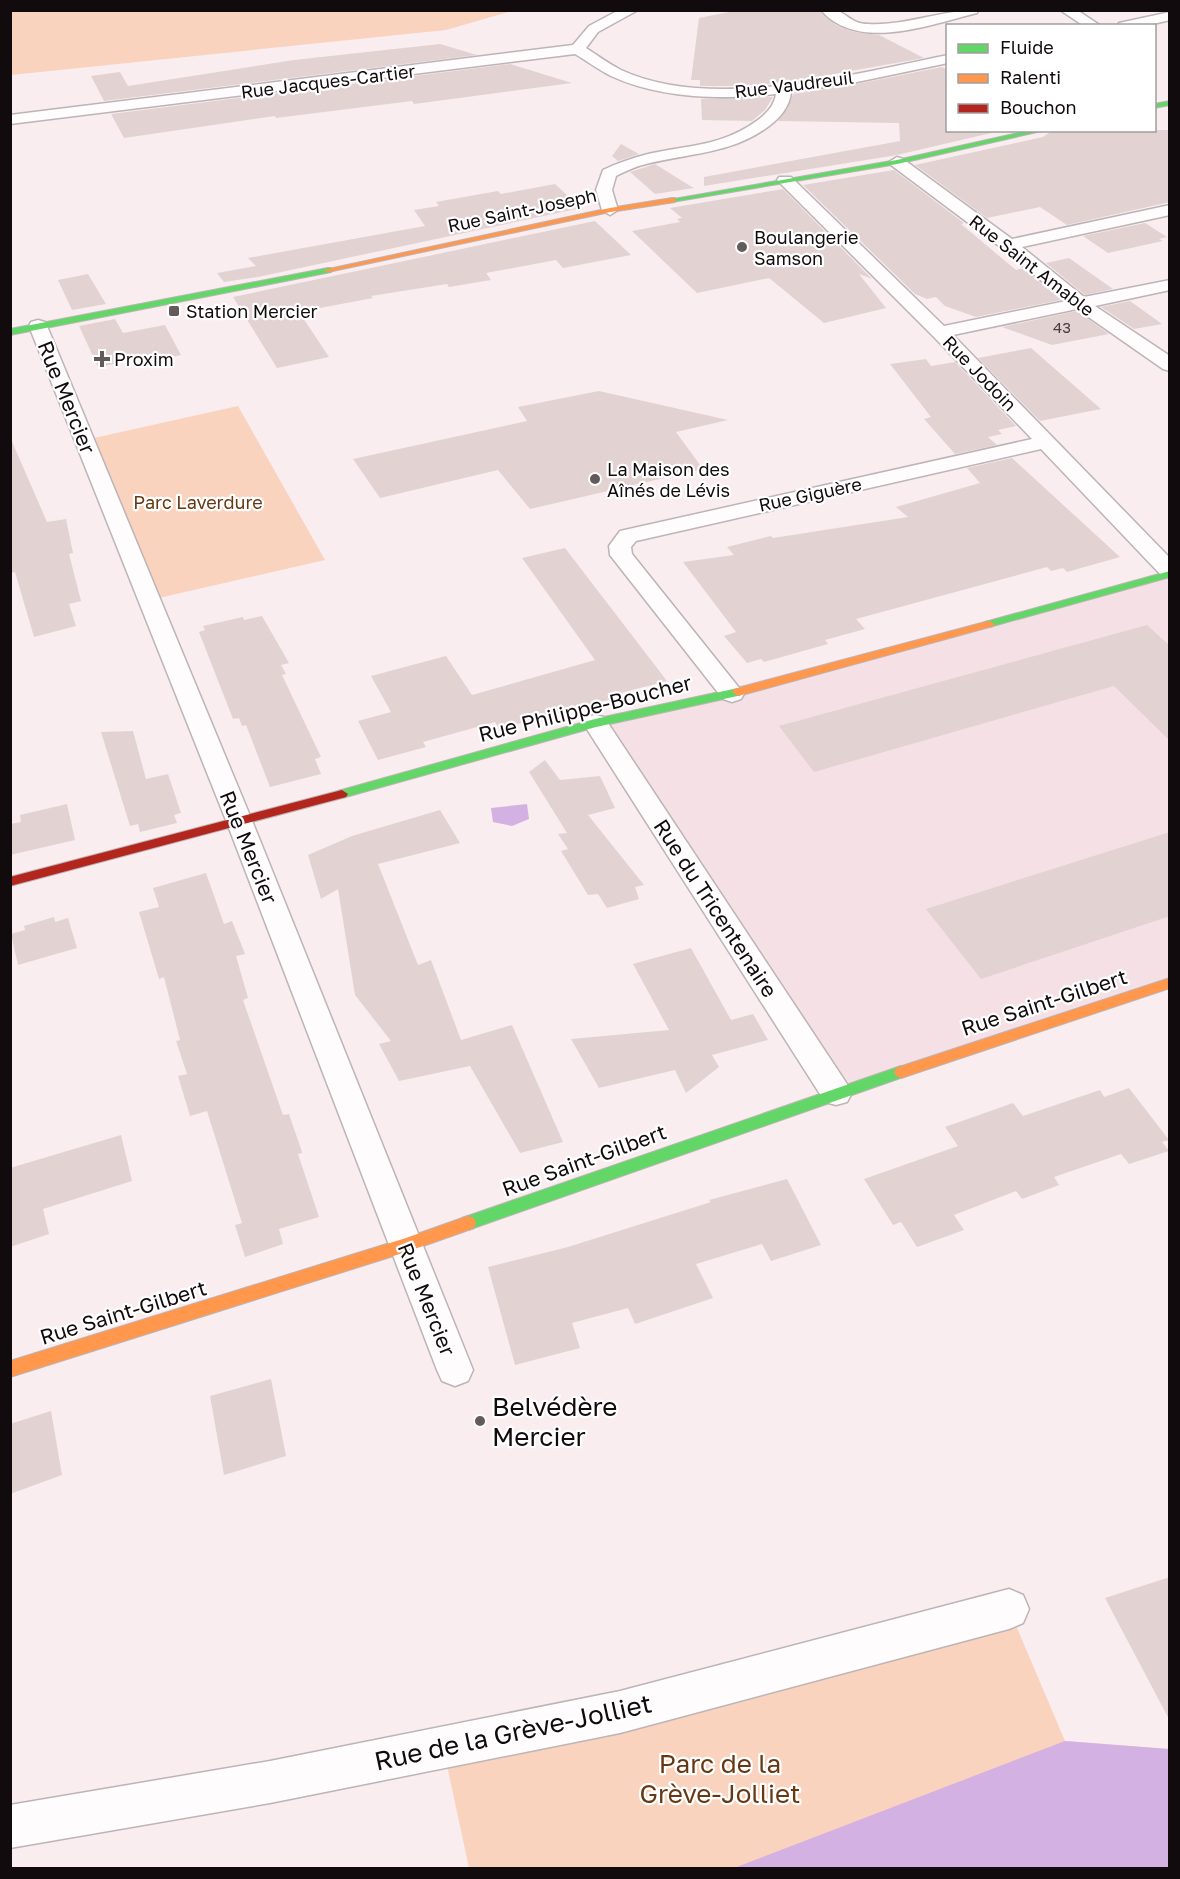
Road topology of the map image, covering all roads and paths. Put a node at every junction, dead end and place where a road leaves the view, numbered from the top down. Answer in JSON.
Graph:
{"nodes":[{"id":1,"x":632,"y":10,"type":"edge"},
{"id":2,"x":827,"y":10,"type":"edge"},
{"id":3,"x":972,"y":10,"type":"edge"},
{"id":4,"x":1066,"y":10,"type":"edge"},
{"id":5,"x":1170,"y":16,"type":"edge"},
{"id":6,"x":1091,"y":24,"type":"edge"},
{"id":7,"x":1133,"y":24,"type":"edge"},
{"id":8,"x":578,"y":49,"type":"junction"},
{"id":9,"x":946,"y":59,"type":"edge"},
{"id":10,"x":783,"y":89,"type":"junction"},
{"id":11,"x":10,"y":120,"type":"edge"},
{"id":12,"x":1034,"y":132,"type":"edge"},
{"id":13,"x":897,"y":162,"type":"junction"},
{"id":14,"x":785,"y":180,"type":"junction"},
{"id":15,"x":610,"y":210,"type":"junction"},
{"id":16,"x":1170,"y":210,"type":"edge"},
{"id":17,"x":1009,"y":245,"type":"junction"},
{"id":18,"x":1170,"y":285,"type":"edge"},
{"id":19,"x":1081,"y":304,"type":"junction"},
{"id":20,"x":38,"y":326,"type":"junction"},
{"id":21,"x":10,"y":332,"type":"edge"},
{"id":22,"x":940,"y":332,"type":"junction"},
{"id":23,"x":1170,"y":365,"type":"edge"},
{"id":24,"x":1046,"y":442,"type":"junction"},
{"id":25,"x":1170,"y":572,"type":"edge"},
{"id":26,"x":732,"y":694,"type":"junction"},
{"id":27,"x":595,"y":723,"type":"junction"},
{"id":28,"x":240,"y":823,"type":"junction"},
{"id":29,"x":10,"y":882,"type":"edge"},
{"id":30,"x":1170,"y":983,"type":"edge"},
{"id":31,"x":836,"y":1093,"type":"junction"},
{"id":32,"x":406,"y":1245,"type":"junction"},
{"id":33,"x":10,"y":1369,"type":"edge"},
{"id":34,"x":455,"y":1370,"type":"dead end"},
{"id":35,"x":1009,"y":1609,"type":"dead end"},
{"id":36,"x":10,"y":1827,"type":"edge"}],
"edges":[{"from":1,"to":8,"type":"street"},
{"from":2,"to":3,"type":"street"},
{"from":4,"to":6,"type":"street"},
{"from":5,"to":7,"type":"street"},
{"from":8,"to":10,"type":"street","name":"Rue Vaudreuil"},
{"from":8,"to":11,"type":"street","name":"Rue Jacques-Cartier"},
{"from":9,"to":10,"type":"street","name":"Rue Vaudreuil"},
{"from":10,"to":15,"type":"street"},
{"from":12,"to":13,"type":"street","name":"Rue Saint-Joseph"},
{"from":13,"to":14,"type":"street","name":"Rue Saint-Joseph"},
{"from":13,"to":17,"type":"street","name":"Rue Saint Amable"},
{"from":14,"to":15,"type":"street","name":"Rue Saint-Joseph"},
{"from":14,"to":22,"type":"street","name":"Rue Jodoin"},
{"from":15,"to":20,"type":"street","name":"Rue Saint-Joseph"},
{"from":16,"to":17,"type":"street"},
{"from":17,"to":19,"type":"street","name":"Rue Saint Amable"},
{"from":18,"to":19,"type":"street"},
{"from":19,"to":22,"type":"street"},
{"from":19,"to":23,"type":"street","name":"Rue Saint Amable"},
{"from":20,"to":21,"type":"street","name":"Rue Saint-Joseph"},
{"from":20,"to":28,"type":"street","name":"Rue Mercier"},
{"from":22,"to":24,"type":"street","name":"Rue Jodoin"},
{"from":24,"to":25,"type":"street","name":"Rue Jodoin"},
{"from":24,"to":26,"type":"street","name":"Rue Giguère"},
{"from":25,"to":26,"type":"street","name":"Rue Philippe-Boucher"},
{"from":26,"to":27,"type":"street","name":"Rue Philippe-Boucher"},
{"from":27,"to":28,"type":"street","name":"Rue Philippe-Boucher"},
{"from":27,"to":31,"type":"street","name":"Rue du Tricentenaire"},
{"from":28,"to":29,"type":"street","name":"Rue Philippe-Boucher"},
{"from":28,"to":32,"type":"street","name":"Rue Mercier"},
{"from":30,"to":31,"type":"street","name":"Rue Saint-Gilbert"},
{"from":31,"to":32,"type":"street","name":"Rue Saint-Gilbert"},
{"from":32,"to":33,"type":"street","name":"Rue Saint-Gilbert"},
{"from":32,"to":34,"type":"street","name":"Rue Mercier"},
{"from":35,"to":36,"type":"street","name":"Rue de la Grève-Jolliet"}]}
